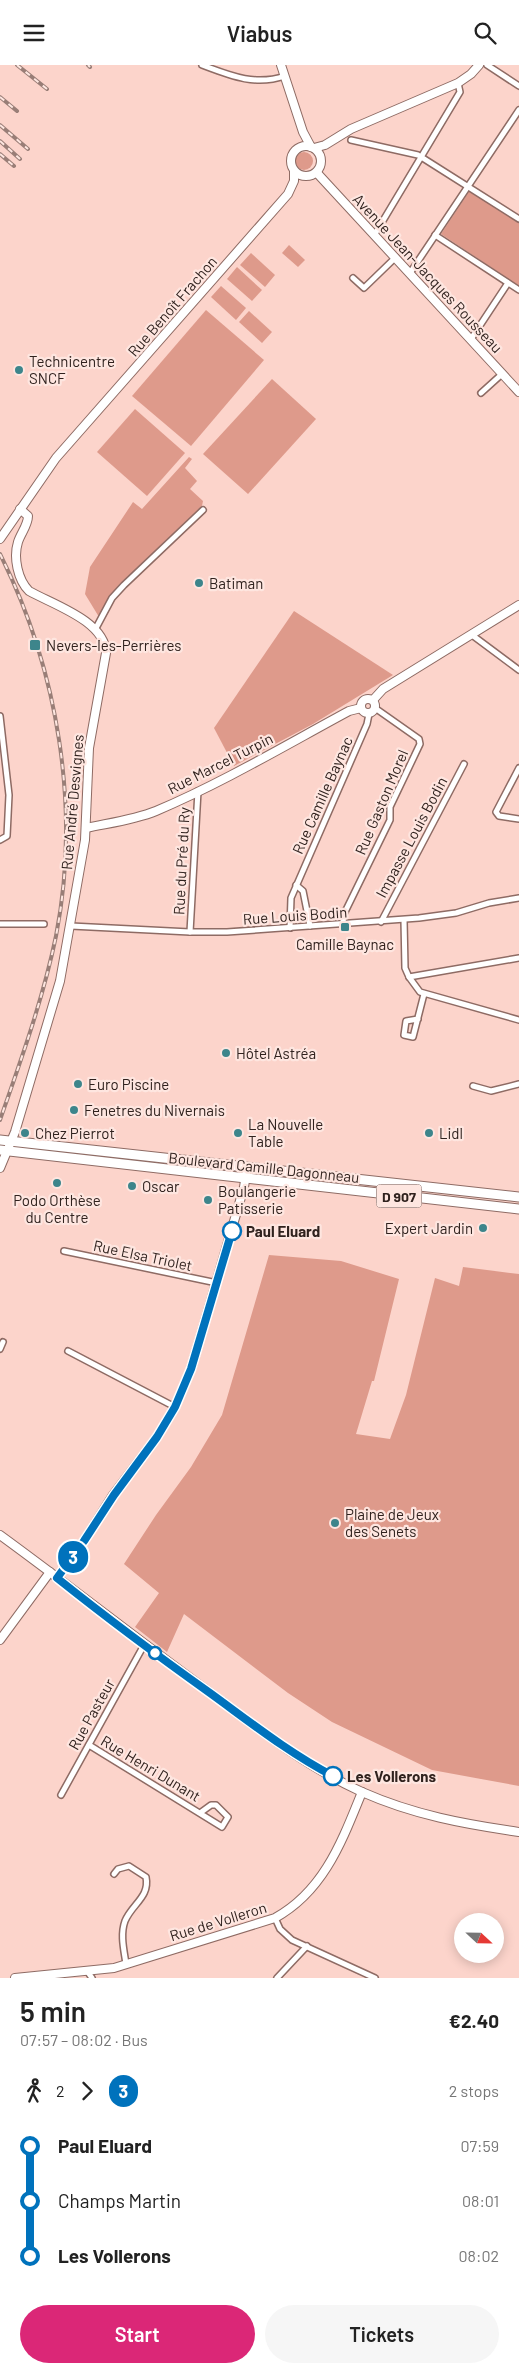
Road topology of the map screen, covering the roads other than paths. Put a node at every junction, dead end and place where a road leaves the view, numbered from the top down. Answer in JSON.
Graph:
{"nodes":[{"id":1,"x":202,"y":65,"type":"edge"},
{"id":2,"x":280,"y":65,"type":"edge"},
{"id":3,"x":479,"y":65,"type":"edge"},
{"id":4,"x":487,"y":65,"type":"edge"},
{"id":5,"x":285,"y":76,"type":"junction"},
{"id":6,"x":458,"y":83,"type":"junction"},
{"id":7,"x":519,"y":86,"type":"edge"},
{"id":8,"x":519,"y":109,"type":"edge"},
{"id":9,"x":300,"y":124,"type":"junction"},
{"id":10,"x":351,"y":140,"type":"dead end"},
{"id":11,"x":334,"y":141,"type":"junction"},
{"id":12,"x":300,"y":147,"type":"junction"},
{"id":13,"x":313,"y":147,"type":"junction"},
{"id":14,"x":422,"y":157,"type":"junction"},
{"id":15,"x":321,"y":158,"type":"junction"},
{"id":16,"x":294,"y":172,"type":"junction"},
{"id":17,"x":316,"y":173,"type":"junction"},
{"id":18,"x":307,"y":177,"type":"junction"},
{"id":19,"x":468,"y":185,"type":"junction"},
{"id":20,"x":288,"y":194,"type":"junction"},
{"id":21,"x":519,"y":219,"type":"edge"},
{"id":22,"x":375,"y":234,"type":"junction"},
{"id":23,"x":435,"y":235,"type":"junction"},
{"id":24,"x":396,"y":257,"type":"junction"},
{"id":25,"x":410,"y":273,"type":"junction"},
{"id":26,"x":353,"y":278,"type":"dead end"},
{"id":27,"x":508,"y":283,"type":"junction"},
{"id":28,"x":519,"y":290,"type":"edge"},
{"id":29,"x":471,"y":339,"type":"junction"},
{"id":30,"x":502,"y":374,"type":"junction"},
{"id":31,"x":519,"y":392,"type":"edge"},
{"id":32,"x":481,"y":393,"type":"dead end"},
{"id":33,"x":20,"y":509,"type":"junction"},
{"id":34,"x":203,"y":510,"type":"dead end"},
{"id":35,"x":0,"y":539,"type":"edge"},
{"id":36,"x":519,"y":605,"type":"edge"},
{"id":37,"x":96,"y":628,"type":"junction"},
{"id":38,"x":472,"y":635,"type":"junction"},
{"id":39,"x":519,"y":670,"type":"edge"},
{"id":40,"x":372,"y":707,"type":"junction"},
{"id":41,"x":361,"y":708,"type":"junction"},
{"id":42,"x":0,"y":716,"type":"edge"},
{"id":43,"x":464,"y":765,"type":"dead end"},
{"id":44,"x":519,"y":768,"type":"edge"},
{"id":45,"x":198,"y":791,"type":"junction"},
{"id":46,"x":519,"y":819,"type":"edge"},
{"id":47,"x":86,"y":828,"type":"junction"},
{"id":48,"x":0,"y":840,"type":"edge"},
{"id":49,"x":296,"y":885,"type":"junction"},
{"id":50,"x":519,"y":898,"type":"edge"},
{"id":51,"x":404,"y":920,"type":"junction"},
{"id":52,"x":381,"y":922,"type":"junction"},
{"id":53,"x":44,"y":923,"type":"dead end"},
{"id":54,"x":343,"y":923,"type":"junction"},
{"id":55,"x":0,"y":924,"type":"edge"},
{"id":56,"x":71,"y":926,"type":"junction"},
{"id":57,"x":310,"y":926,"type":"junction"},
{"id":58,"x":290,"y":928,"type":"junction"},
{"id":59,"x":190,"y":933,"type":"junction"},
{"id":60,"x":519,"y":958,"type":"edge"},
{"id":61,"x":409,"y":977,"type":"junction"},
{"id":62,"x":424,"y":994,"type":"junction"},
{"id":63,"x":418,"y":1019,"type":"dead end"},
{"id":64,"x":519,"y":1020,"type":"edge"},
{"id":65,"x":518,"y":1085,"type":"edge"},
{"id":66,"x":474,"y":1086,"type":"dead end"},
{"id":67,"x":4,"y":1146,"type":"edge"},
{"id":68,"x":0,"y":1168,"type":"edge"},
{"id":69,"x":247,"y":1168,"type":"junction"},
{"id":70,"x":246,"y":1179,"type":"junction"},
{"id":71,"x":519,"y":1197,"type":"edge"},
{"id":72,"x":519,"y":1209,"type":"edge"},
{"id":73,"x":64,"y":1251,"type":"dead end"},
{"id":74,"x":217,"y":1283,"type":"junction"},
{"id":75,"x":4,"y":1342,"type":"dead end"},
{"id":76,"x":0,"y":1349,"type":"edge"},
{"id":77,"x":68,"y":1351,"type":"dead end"},
{"id":78,"x":175,"y":1407,"type":"junction"},
{"id":79,"x":0,"y":1535,"type":"edge"},
{"id":80,"x":50,"y":1572,"type":"junction"},
{"id":81,"x":57,"y":1578,"type":"junction"},
{"id":82,"x":0,"y":1640,"type":"edge"},
{"id":83,"x":144,"y":1645,"type":"junction"},
{"id":84,"x":89,"y":1745,"type":"junction"},
{"id":85,"x":362,"y":1792,"type":"junction"},
{"id":86,"x":61,"y":1795,"type":"dead end"},
{"id":87,"x":200,"y":1813,"type":"junction"},
{"id":88,"x":519,"y":1832,"type":"edge"},
{"id":89,"x":114,"y":1874,"type":"dead end"},
{"id":90,"x":275,"y":1918,"type":"junction"},
{"id":91,"x":307,"y":1946,"type":"junction"},
{"id":92,"x":126,"y":1964,"type":"junction"},
{"id":93,"x":90,"y":1975,"type":"edge"},
{"id":94,"x":16,"y":1978,"type":"edge"},
{"id":95,"x":277,"y":1978,"type":"edge"},
{"id":96,"x":375,"y":1978,"type":"edge"}],
"edges":[{"from":1,"to":5,"type":"street"},
{"from":2,"to":5,"type":"street"},
{"from":3,"to":6,"type":"street"},
{"from":4,"to":7,"type":"street"},
{"from":5,"to":9,"type":"street"},
{"from":6,"to":11,"type":"street"},
{"from":6,"to":14,"type":"street"},
{"from":8,"to":19,"type":"street"},
{"from":9,"to":12,"type":"street"},
{"from":9,"to":13,"type":"street"},
{"from":10,"to":14,"type":"street"},
{"from":11,"to":13,"type":"street"},
{"from":11,"to":15,"type":"street"},
{"from":12,"to":13,"type":"street"},
{"from":12,"to":16,"type":"street"},
{"from":13,"to":15,"type":"street"},
{"from":14,"to":19,"type":"street"},
{"from":14,"to":22,"type":"street"},
{"from":15,"to":17,"type":"street"},
{"from":16,"to":18,"type":"street"},
{"from":16,"to":20,"type":"street"},
{"from":17,"to":18,"type":"street"},
{"from":17,"to":22,"type":"street","name":"Avenue Jean-Jacques Rousseau"},
{"from":18,"to":20,"type":"street","name":"Rue Benoît Frachon"},
{"from":19,"to":21,"type":"street"},
{"from":19,"to":23,"type":"street"},
{"from":20,"to":33,"type":"street","name":"Rue Benoît Frachon"},
{"from":22,"to":24,"type":"street","name":"Avenue Jean-Jacques Rousseau"},
{"from":23,"to":25,"type":"street"},
{"from":23,"to":27,"type":"street"},
{"from":24,"to":25,"type":"street","name":"Avenue Jean-Jacques Rousseau"},
{"from":24,"to":26,"type":"street"},
{"from":25,"to":29,"type":"street","name":"Avenue Jean-Jacques Rousseau"},
{"from":27,"to":28,"type":"street"},
{"from":27,"to":29,"type":"street"},
{"from":29,"to":30,"type":"street","name":"Avenue Jean-Jacques Rousseau"},
{"from":30,"to":31,"type":"street","name":"Avenue Jean-Jacques Rousseau"},
{"from":30,"to":32,"type":"street"},
{"from":33,"to":35,"type":"street","name":"Rue Benoît Frachon"},
{"from":33,"to":37,"type":"street"},
{"from":34,"to":37,"type":"street"},
{"from":36,"to":38,"type":"street"},
{"from":37,"to":47,"type":"street","name":"Rue André Desvignes"},
{"from":38,"to":39,"type":"street"},
{"from":38,"to":40,"type":"street"},
{"from":40,"to":41,"type":"street"},
{"from":40,"to":41,"type":"street","name":"Rue Marcel Turpin"},
{"from":40,"to":49,"type":"street","name":"Rue Camille Baynac"},
{"from":40,"to":54,"type":"street","name":"Rue Gaston Morel"},
{"from":41,"to":45,"type":"street","name":"Rue Marcel Turpin"},
{"from":42,"to":48,"type":"street"},
{"from":43,"to":52,"type":"street","name":"Impasse Louis Bodin"},
{"from":44,"to":46,"type":"street"},
{"from":45,"to":47,"type":"street","name":"Rue Marcel Turpin"},
{"from":45,"to":59,"type":"street","name":"Rue du Pré du Ry"},
{"from":47,"to":56,"type":"street","name":"Rue André Desvignes"},
{"from":49,"to":57,"type":"street"},
{"from":49,"to":58,"type":"street","name":"Rue Camille Baynac"},
{"from":50,"to":51,"type":"street","name":"Rue Louis Bodin"},
{"from":51,"to":52,"type":"street","name":"Rue Louis Bodin"},
{"from":51,"to":61,"type":"street"},
{"from":52,"to":54,"type":"street","name":"Rue Louis Bodin"},
{"from":53,"to":55,"type":"street"},
{"from":54,"to":57,"type":"street","name":"Rue Louis Bodin"},
{"from":56,"to":59,"type":"street","name":"Rue Louis Bodin"},
{"from":56,"to":67,"type":"street","name":"Rue André Desvignes"},
{"from":57,"to":58,"type":"street","name":"Rue Louis Bodin"},
{"from":58,"to":59,"type":"street","name":"Rue Louis Bodin"},
{"from":60,"to":61,"type":"street"},
{"from":61,"to":62,"type":"street"},
{"from":62,"to":63,"type":"street"},
{"from":62,"to":64,"type":"street"},
{"from":65,"to":66,"type":"street"},
{"from":67,"to":68,"type":"street","name":"Rue André Desvignes"},
{"from":67,"to":69,"type":"main road","name":"Boulevard Camille Dagonneau","number":"D 907"},
{"from":67,"to":70,"type":"main road","name":"Boulevard Camille Dagonneau","number":"D 907"},
{"from":69,"to":70,"type":"street"},
{"from":69,"to":71,"type":"main road","name":"Boulevard Camille Dagonneau","number":"D 907"},
{"from":70,"to":72,"type":"main road","name":"Boulevard Camille Dagonneau","number":"D 907"},
{"from":70,"to":74,"type":"street"},
{"from":73,"to":74,"type":"street","name":"Rue Elsa Triolet"},
{"from":74,"to":78,"type":"street"},
{"from":75,"to":76,"type":"street"},
{"from":77,"to":78,"type":"street"},
{"from":78,"to":81,"type":"street"},
{"from":79,"to":80,"type":"street"},
{"from":80,"to":81,"type":"street"},
{"from":80,"to":82,"type":"street"},
{"from":81,"to":83,"type":"street"},
{"from":83,"to":84,"type":"street","name":"Rue Pasteur"},
{"from":83,"to":85,"type":"street"},
{"from":84,"to":86,"type":"street","name":"Rue Pasteur"},
{"from":84,"to":87,"type":"street","name":"Rue Henri Dunant"},
{"from":85,"to":88,"type":"street"},
{"from":85,"to":90,"type":"street","name":"Rue de Volleron"},
{"from":87,"to":87,"type":"street","name":"Rue Henri Dunant"},
{"from":89,"to":92,"type":"street"},
{"from":90,"to":91,"type":"street"},
{"from":90,"to":92,"type":"street","name":"Rue de Volleron"},
{"from":91,"to":95,"type":"street"},
{"from":91,"to":96,"type":"street"},
{"from":92,"to":93,"type":"street","name":"Rue de Volleron"},
{"from":93,"to":94,"type":"street","name":"Rue de Volleron"}]}
